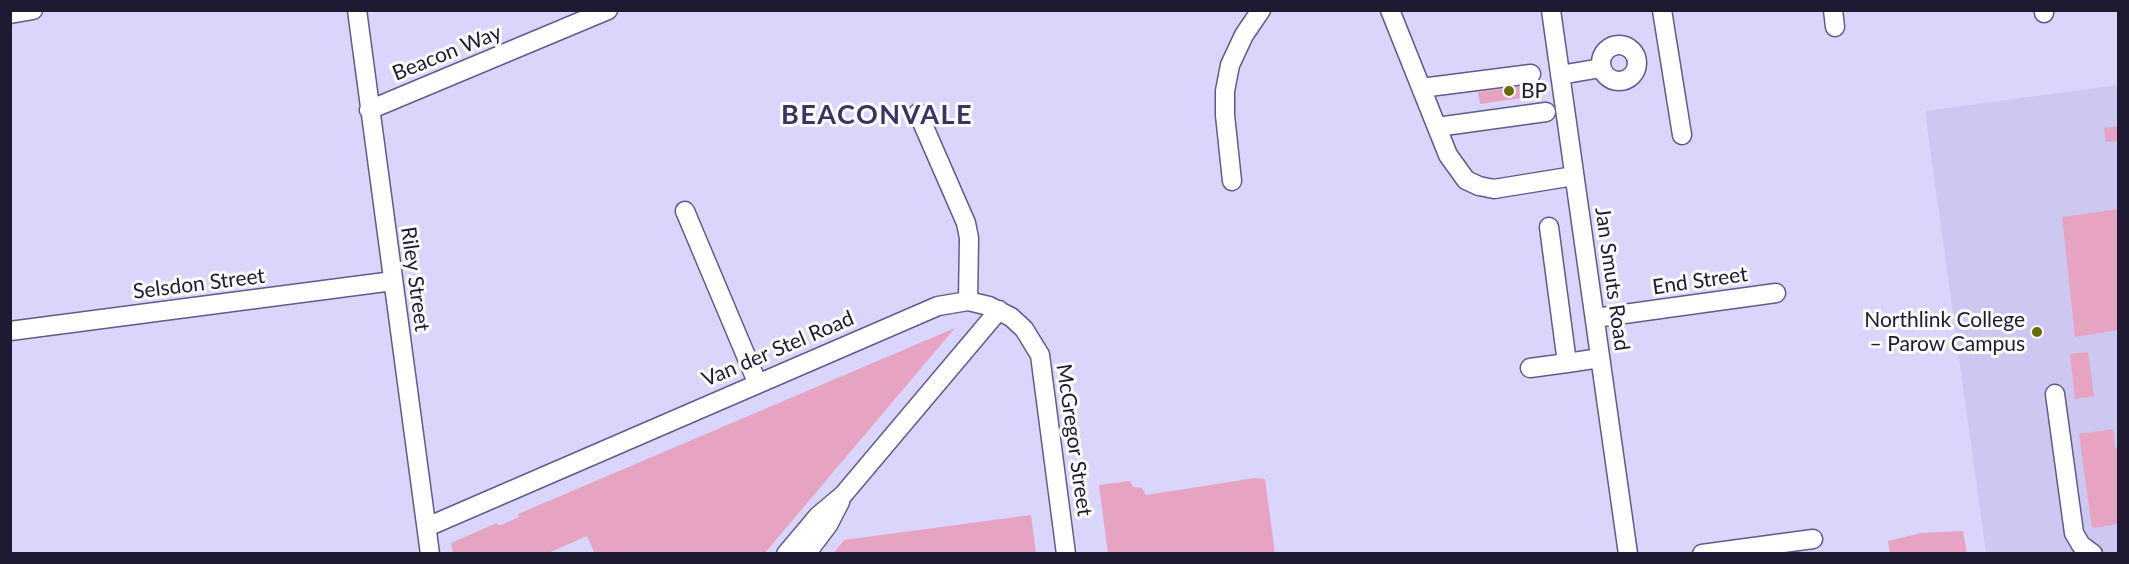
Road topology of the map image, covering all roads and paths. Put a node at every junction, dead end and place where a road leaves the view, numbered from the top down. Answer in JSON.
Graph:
{"nodes":[{"id":1,"x":33,"y":10,"type":"edge"},
{"id":2,"x":357,"y":10,"type":"edge"},
{"id":3,"x":608,"y":10,"type":"edge"},
{"id":4,"x":1261,"y":10,"type":"edge"},
{"id":5,"x":1390,"y":10,"type":"edge"},
{"id":6,"x":1551,"y":10,"type":"edge"},
{"id":7,"x":1662,"y":10,"type":"edge"},
{"id":8,"x":10,"y":14,"type":"edge"},
{"id":9,"x":583,"y":16,"type":"edge"},
{"id":10,"x":1669,"y":55,"type":"junction"},
{"id":11,"x":1531,"y":74,"type":"dead end"},
{"id":12,"x":1560,"y":75,"type":"junction"},
{"id":13,"x":1421,"y":88,"type":"junction"},
{"id":14,"x":369,"y":110,"type":"junction"},
{"id":15,"x":918,"y":112,"type":"dead end"},
{"id":16,"x":1546,"y":112,"type":"dead end"},
{"id":17,"x":1437,"y":127,"type":"junction"},
{"id":18,"x":1682,"y":135,"type":"dead end"},
{"id":19,"x":1574,"y":176,"type":"junction"},
{"id":20,"x":1232,"y":181,"type":"dead end"},
{"id":21,"x":685,"y":211,"type":"dead end"},
{"id":22,"x":1549,"y":227,"type":"dead end"},
{"id":23,"x":393,"y":281,"type":"junction"},
{"id":24,"x":1776,"y":293,"type":"dead end"},
{"id":25,"x":968,"y":301,"type":"junction"},
{"id":26,"x":999,"y":310,"type":"junction"},
{"id":27,"x":1595,"y":318,"type":"junction"},
{"id":28,"x":10,"y":331,"type":"edge"},
{"id":29,"x":1600,"y":358,"type":"junction"},
{"id":30,"x":1567,"y":363,"type":"junction"},
{"id":31,"x":1530,"y":368,"type":"dead end"},
{"id":32,"x":757,"y":382,"type":"junction"},
{"id":33,"x":2055,"y":394,"type":"dead end"},
{"id":34,"x":843,"y":495,"type":"junction"},
{"id":35,"x":427,"y":527,"type":"junction"},
{"id":36,"x":1813,"y":540,"type":"dead end"},
{"id":37,"x":430,"y":554,"type":"edge"},
{"id":38,"x":786,"y":554,"type":"edge"},
{"id":39,"x":806,"y":554,"type":"edge"},
{"id":40,"x":1066,"y":554,"type":"edge"},
{"id":41,"x":1628,"y":554,"type":"edge"},
{"id":42,"x":1702,"y":554,"type":"edge"},
{"id":43,"x":2093,"y":554,"type":"edge"}],
"edges":[{"from":1,"to":8,"type":"street"},
{"from":2,"to":14,"type":"street","name":"Riley Street"},
{"from":3,"to":9,"type":"street","name":"Beacon Way"},
{"from":4,"to":20,"type":"street"},
{"from":5,"to":13,"type":"street"},
{"from":6,"to":12,"type":"street","name":"Jan Smuts Road"},
{"from":7,"to":10,"type":"street"},
{"from":9,"to":14,"type":"street","name":"Beacon Way"},
{"from":10,"to":12,"type":"street"},
{"from":10,"to":18,"type":"street"},
{"from":11,"to":13,"type":"street"},
{"from":12,"to":19,"type":"street","name":"Jan Smuts Road"},
{"from":13,"to":17,"type":"street"},
{"from":14,"to":23,"type":"street","name":"Riley Street"},
{"from":15,"to":25,"type":"street"},
{"from":16,"to":17,"type":"street"},
{"from":17,"to":19,"type":"street"},
{"from":19,"to":27,"type":"street","name":"Jan Smuts Road"},
{"from":21,"to":32,"type":"street"},
{"from":22,"to":30,"type":"street"},
{"from":23,"to":28,"type":"street","name":"Selsdon Street"},
{"from":23,"to":35,"type":"street","name":"Riley Street"},
{"from":24,"to":27,"type":"street","name":"End Street"},
{"from":25,"to":26,"type":"street","name":"McGregor Street"},
{"from":25,"to":32,"type":"street","name":"Van der Stel Road"},
{"from":26,"to":34,"type":"street"},
{"from":26,"to":40,"type":"street","name":"McGregor Street"},
{"from":27,"to":29,"type":"street","name":"Jan Smuts Road"},
{"from":29,"to":30,"type":"street"},
{"from":29,"to":41,"type":"street","name":"Jan Smuts Road"},
{"from":30,"to":31,"type":"street"},
{"from":32,"to":35,"type":"street","name":"Van der Stel Road"},
{"from":33,"to":43,"type":"street"},
{"from":34,"to":38,"type":"street"},
{"from":34,"to":39,"type":"street"},
{"from":35,"to":37,"type":"street","name":"Riley Street"},
{"from":36,"to":42,"type":"street"}]}
